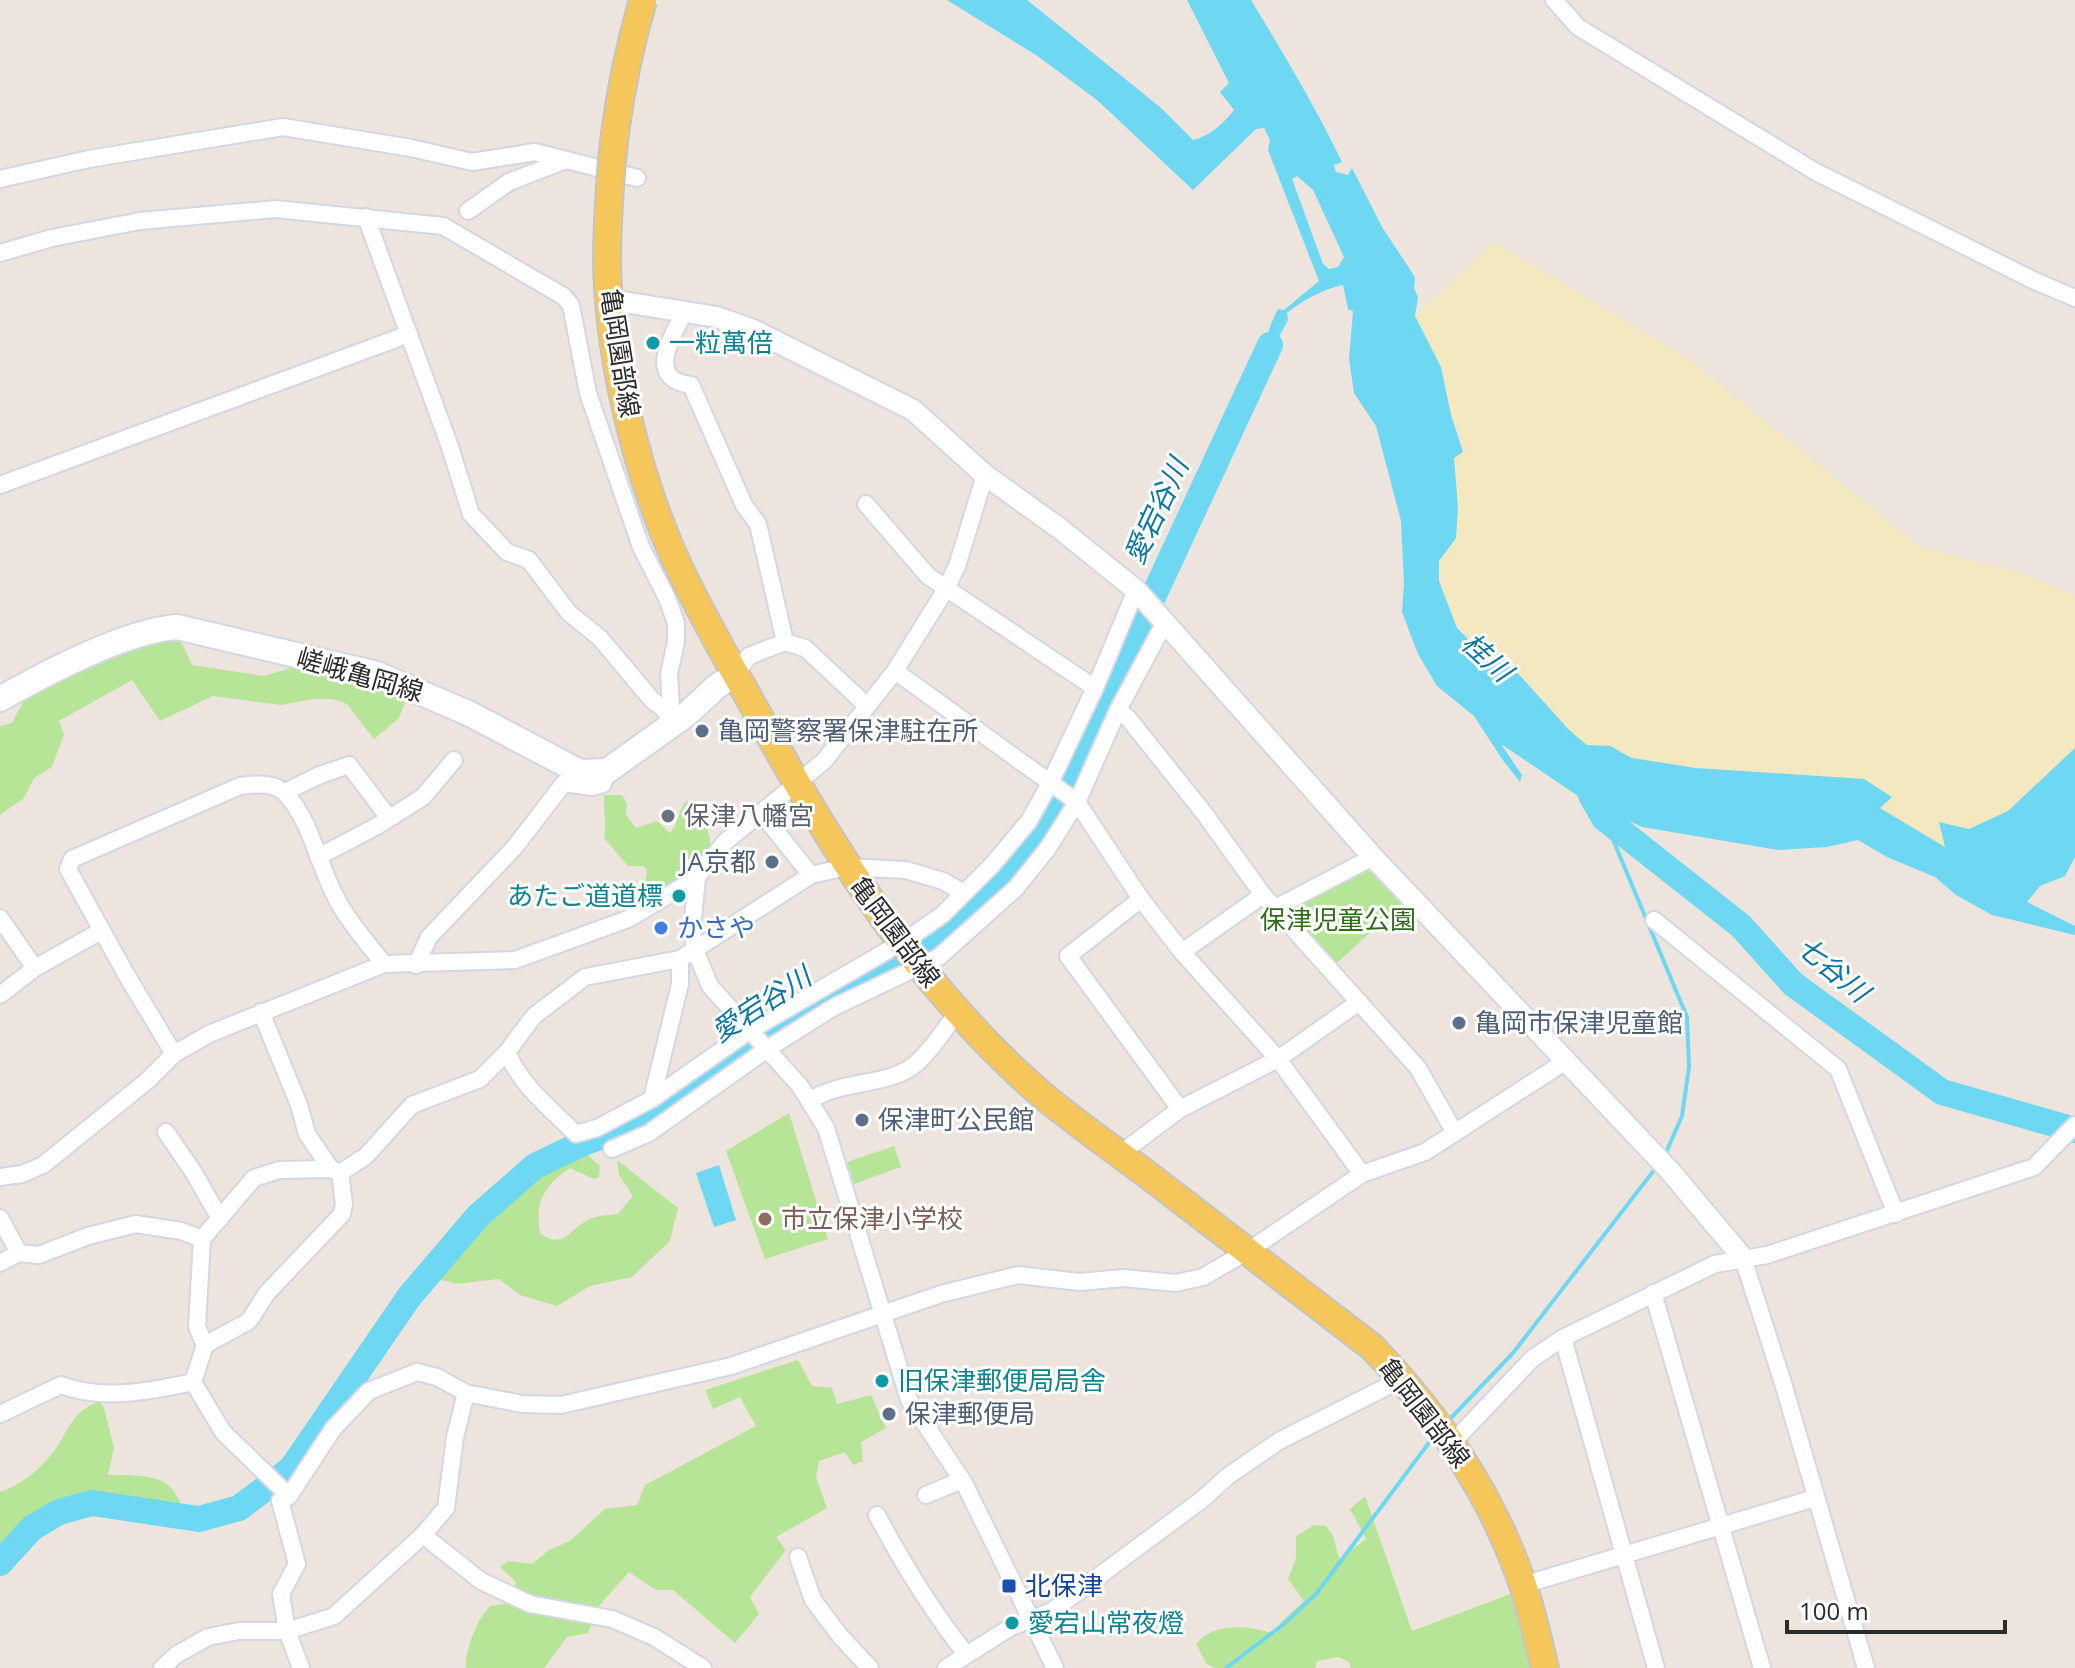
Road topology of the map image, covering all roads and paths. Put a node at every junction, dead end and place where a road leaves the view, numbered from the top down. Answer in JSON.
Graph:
{"nodes":[{"id":1,"x":643,"y":0,"type":"edge"},
{"id":2,"x":1554,"y":0,"type":"edge"},
{"id":3,"x":566,"y":160,"type":"junction"},
{"id":4,"x":637,"y":178,"type":"dead end"},
{"id":5,"x":0,"y":179,"type":"edge"},
{"id":6,"x":468,"y":211,"type":"dead end"},
{"id":7,"x":366,"y":217,"type":"junction"},
{"id":8,"x":0,"y":253,"type":"edge"},
{"id":9,"x":2075,"y":298,"type":"edge"},
{"id":10,"x":611,"y":300,"type":"junction"},
{"id":11,"x":685,"y":310,"type":"junction"},
{"id":12,"x":409,"y":334,"type":"junction"},
{"id":13,"x":985,"y":475,"type":"junction"},
{"id":14,"x":0,"y":485,"type":"edge"},
{"id":15,"x":866,"y":504,"type":"dead end"},
{"id":16,"x":946,"y":589,"type":"junction"},
{"id":17,"x":1139,"y":593,"type":"junction"},
{"id":18,"x":1162,"y":618,"type":"junction"},
{"id":19,"x":785,"y":642,"type":"junction"},
{"id":20,"x":895,"y":671,"type":"junction"},
{"id":21,"x":736,"y":674,"type":"junction"},
{"id":22,"x":1095,"y":688,"type":"junction"},
{"id":23,"x":0,"y":699,"type":"edge"},
{"id":24,"x":866,"y":705,"type":"junction"},
{"id":25,"x":1118,"y":710,"type":"junction"},
{"id":26,"x":672,"y":724,"type":"junction"},
{"id":27,"x":454,"y":760,"type":"dead end"},
{"id":28,"x":607,"y":771,"type":"junction"},
{"id":29,"x":795,"y":782,"type":"junction"},
{"id":30,"x":1053,"y":785,"type":"junction"},
{"id":31,"x":285,"y":792,"type":"junction"},
{"id":32,"x":1075,"y":801,"type":"junction"},
{"id":33,"x":762,"y":814,"type":"junction"},
{"id":34,"x":389,"y":818,"type":"junction"},
{"id":35,"x":318,"y":857,"type":"junction"},
{"id":36,"x":1373,"y":857,"type":"junction"},
{"id":37,"x":846,"y":867,"type":"junction"},
{"id":38,"x":811,"y":875,"type":"junction"},
{"id":39,"x":697,"y":878,"type":"junction"},
{"id":40,"x":964,"y":893,"type":"junction"},
{"id":41,"x":1263,"y":895,"type":"junction"},
{"id":42,"x":1141,"y":899,"type":"junction"},
{"id":43,"x":1277,"y":907,"type":"junction"},
{"id":44,"x":0,"y":918,"type":"edge"},
{"id":45,"x":1654,"y":920,"type":"dead end"},
{"id":46,"x":101,"y":931,"type":"junction"},
{"id":47,"x":1182,"y":952,"type":"junction"},
{"id":48,"x":688,"y":954,"type":"junction"},
{"id":49,"x":910,"y":955,"type":"junction"},
{"id":50,"x":384,"y":964,"type":"junction"},
{"id":51,"x":416,"y":965,"type":"junction"},
{"id":52,"x":35,"y":968,"type":"junction"},
{"id":53,"x":0,"y":995,"type":"edge"},
{"id":54,"x":1359,"y":1002,"type":"junction"},
{"id":55,"x":261,"y":1012,"type":"junction"},
{"id":56,"x":958,"y":1012,"type":"junction"},
{"id":57,"x":758,"y":1040,"type":"junction"},
{"id":58,"x":507,"y":1052,"type":"junction"},
{"id":59,"x":174,"y":1054,"type":"junction"},
{"id":60,"x":1278,"y":1059,"type":"junction"},
{"id":61,"x":1566,"y":1061,"type":"junction"},
{"id":62,"x":652,"y":1099,"type":"junction"},
{"id":63,"x":811,"y":1100,"type":"junction"},
{"id":64,"x":1180,"y":1109,"type":"junction"},
{"id":65,"x":2075,"y":1125,"type":"edge"},
{"id":66,"x":166,"y":1132,"type":"dead end"},
{"id":67,"x":1455,"y":1133,"type":"junction"},
{"id":68,"x":612,"y":1149,"type":"dead end"},
{"id":69,"x":1120,"y":1154,"type":"junction"},
{"id":70,"x":335,"y":1171,"type":"junction"},
{"id":71,"x":1362,"y":1174,"type":"junction"},
{"id":72,"x":0,"y":1177,"type":"edge"},
{"id":73,"x":1896,"y":1214,"type":"junction"},
{"id":74,"x":0,"y":1218,"type":"edge"},
{"id":75,"x":220,"y":1219,"type":"junction"},
{"id":76,"x":202,"y":1239,"type":"junction"},
{"id":77,"x":1248,"y":1251,"type":"junction"},
{"id":78,"x":19,"y":1253,"type":"junction"},
{"id":79,"x":1743,"y":1258,"type":"junction"},
{"id":80,"x":0,"y":1263,"type":"edge"},
{"id":81,"x":1653,"y":1293,"type":"junction"},
{"id":82,"x":882,"y":1315,"type":"junction"},
{"id":83,"x":1563,"y":1338,"type":"junction"},
{"id":84,"x":205,"y":1345,"type":"junction"},
{"id":85,"x":1402,"y":1379,"type":"junction"},
{"id":86,"x":193,"y":1382,"type":"junction"},
{"id":87,"x":466,"y":1393,"type":"junction"},
{"id":88,"x":2,"y":1411,"type":"edge"},
{"id":89,"x":1445,"y":1433,"type":"junction"},
{"id":90,"x":962,"y":1480,"type":"junction"},
{"id":91,"x":285,"y":1493,"type":"junction"},
{"id":92,"x":926,"y":1495,"type":"dead end"},
{"id":93,"x":1815,"y":1498,"type":"junction"},
{"id":94,"x":877,"y":1515,"type":"dead end"},
{"id":95,"x":1720,"y":1528,"type":"junction"},
{"id":96,"x":423,"y":1535,"type":"junction"},
{"id":97,"x":1623,"y":1555,"type":"junction"},
{"id":98,"x":798,"y":1557,"type":"dead end"},
{"id":99,"x":1523,"y":1585,"type":"junction"},
{"id":100,"x":1032,"y":1619,"type":"junction"},
{"id":101,"x":287,"y":1631,"type":"junction"},
{"id":102,"x":966,"y":1654,"type":"junction"},
{"id":103,"x":162,"y":1668,"type":"edge"},
{"id":104,"x":301,"y":1668,"type":"edge"},
{"id":105,"x":703,"y":1668,"type":"edge"},
{"id":106,"x":870,"y":1668,"type":"edge"},
{"id":107,"x":946,"y":1668,"type":"edge"},
{"id":108,"x":1055,"y":1668,"type":"edge"},
{"id":109,"x":1545,"y":1668,"type":"edge"},
{"id":110,"x":1656,"y":1668,"type":"edge"},
{"id":111,"x":1762,"y":1668,"type":"edge"},
{"id":112,"x":1866,"y":1668,"type":"edge"}],
"edges":[{"from":1,"to":10,"type":"main road","name":"亀岡園部線","bridge":true},
{"from":2,"to":9,"type":"street"},
{"from":3,"to":4,"type":"street"},
{"from":3,"to":5,"type":"street"},
{"from":3,"to":6,"type":"street"},
{"from":7,"to":8,"type":"street"},
{"from":7,"to":12,"type":"street"},
{"from":7,"to":26,"type":"street"},
{"from":10,"to":11,"type":"street"},
{"from":10,"to":21,"type":"main road","name":"亀岡園部線"},
{"from":11,"to":13,"type":"street"},
{"from":11,"to":19,"type":"street"},
{"from":12,"to":14,"type":"street"},
{"from":12,"to":26,"type":"street"},
{"from":13,"to":16,"type":"street"},
{"from":13,"to":17,"type":"street"},
{"from":15,"to":16,"type":"street"},
{"from":16,"to":20,"type":"street"},
{"from":16,"to":22,"type":"street"},
{"from":17,"to":18,"type":"street"},
{"from":17,"to":22,"type":"street"},
{"from":18,"to":25,"type":"street"},
{"from":18,"to":36,"type":"street"},
{"from":19,"to":21,"type":"street"},
{"from":19,"to":24,"type":"street"},
{"from":20,"to":24,"type":"street"},
{"from":20,"to":30,"type":"street"},
{"from":21,"to":26,"type":"main road"},
{"from":21,"to":29,"type":"main road","name":"亀岡園部線"},
{"from":22,"to":30,"type":"street"},
{"from":23,"to":28,"type":"main road","name":"嵯峨亀岡線"},
{"from":24,"to":29,"type":"street"},
{"from":25,"to":32,"type":"street"},
{"from":25,"to":41,"type":"street"},
{"from":26,"to":28,"type":"main road"},
{"from":27,"to":34,"type":"street"},
{"from":28,"to":51,"type":"street"},
{"from":29,"to":33,"type":"street"},
{"from":29,"to":37,"type":"main road","name":"亀岡園部線"},
{"from":30,"to":32,"type":"street"},
{"from":30,"to":40,"type":"street"},
{"from":31,"to":34,"type":"street"},
{"from":31,"to":35,"type":"street"},
{"from":31,"to":46,"type":"street"},
{"from":32,"to":42,"type":"street"},
{"from":32,"to":49,"type":"street"},
{"from":33,"to":38,"type":"street"},
{"from":33,"to":39,"type":"street"},
{"from":34,"to":35,"type":"street"},
{"from":35,"to":50,"type":"street"},
{"from":36,"to":43,"type":"street"},
{"from":36,"to":61,"type":"street"},
{"from":37,"to":38,"type":"street"},
{"from":37,"to":40,"type":"street"},
{"from":37,"to":49,"type":"main road","name":"亀岡園部線"},
{"from":38,"to":48,"type":"street"},
{"from":39,"to":48,"type":"street"},
{"from":39,"to":51,"type":"street"},
{"from":40,"to":49,"type":"street"},
{"from":41,"to":43,"type":"street"},
{"from":41,"to":47,"type":"street"},
{"from":42,"to":47,"type":"street"},
{"from":42,"to":64,"type":"street"},
{"from":43,"to":54,"type":"street"},
{"from":44,"to":52,"type":"street"},
{"from":45,"to":73,"type":"street"},
{"from":46,"to":52,"type":"street"},
{"from":46,"to":59,"type":"street"},
{"from":47,"to":60,"type":"street"},
{"from":48,"to":57,"type":"street"},
{"from":48,"to":58,"type":"street"},
{"from":48,"to":62,"type":"street"},
{"from":49,"to":56,"type":"main road","name":"亀岡園部線"},
{"from":49,"to":57,"type":"street"},
{"from":49,"to":57,"type":"street"},
{"from":50,"to":51,"type":"street"},
{"from":50,"to":55,"type":"street"},
{"from":52,"to":53,"type":"street"},
{"from":54,"to":60,"type":"street"},
{"from":54,"to":67,"type":"street"},
{"from":55,"to":59,"type":"street"},
{"from":55,"to":70,"type":"street"},
{"from":56,"to":63,"type":"street"},
{"from":56,"to":69,"type":"main road","name":"亀岡園部線"},
{"from":57,"to":62,"type":"street"},
{"from":57,"to":63,"type":"street"},
{"from":57,"to":68,"type":"street"},
{"from":58,"to":62,"type":"street"},
{"from":58,"to":70,"type":"street"},
{"from":59,"to":72,"type":"street"},
{"from":60,"to":64,"type":"street"},
{"from":60,"to":71,"type":"street"},
{"from":61,"to":67,"type":"street"},
{"from":61,"to":79,"type":"street"},
{"from":63,"to":82,"type":"street"},
{"from":64,"to":69,"type":"street"},
{"from":65,"to":73,"type":"street"},
{"from":66,"to":75,"type":"street"},
{"from":67,"to":71,"type":"street"},
{"from":69,"to":77,"type":"main road","name":"亀岡園部線"},
{"from":70,"to":75,"type":"street"},
{"from":70,"to":84,"type":"street"},
{"from":71,"to":77,"type":"street"},
{"from":73,"to":79,"type":"street"},
{"from":74,"to":78,"type":"street"},
{"from":75,"to":76,"type":"street"},
{"from":76,"to":78,"type":"street"},
{"from":76,"to":84,"type":"street"},
{"from":77,"to":82,"type":"street"},
{"from":77,"to":85,"type":"main road","name":"亀岡園部線"},
{"from":78,"to":80,"type":"street"},
{"from":79,"to":81,"type":"street"},
{"from":79,"to":93,"type":"street"},
{"from":81,"to":83,"type":"street"},
{"from":81,"to":95,"type":"street"},
{"from":82,"to":87,"type":"street"},
{"from":82,"to":90,"type":"street"},
{"from":83,"to":89,"type":"street"},
{"from":83,"to":97,"type":"street"},
{"from":84,"to":86,"type":"street"},
{"from":85,"to":89,"type":"main road","name":"亀岡園部線"},
{"from":85,"to":100,"type":"street"},
{"from":86,"to":88,"type":"street"},
{"from":86,"to":91,"type":"street"},
{"from":87,"to":91,"type":"street"},
{"from":87,"to":96,"type":"street"},
{"from":89,"to":99,"type":"main road","name":"亀岡園部線"},
{"from":90,"to":92,"type":"street"},
{"from":90,"to":100,"type":"street"},
{"from":91,"to":101,"type":"street"},
{"from":93,"to":95,"type":"street"},
{"from":93,"to":112,"type":"street"},
{"from":94,"to":102,"type":"street"},
{"from":95,"to":97,"type":"street"},
{"from":95,"to":111,"type":"street"},
{"from":96,"to":101,"type":"street"},
{"from":96,"to":105,"type":"street"},
{"from":97,"to":99,"type":"street"},
{"from":97,"to":110,"type":"street"},
{"from":98,"to":106,"type":"street"},
{"from":99,"to":109,"type":"main road","name":"亀岡園部線"},
{"from":100,"to":102,"type":"street"},
{"from":100,"to":108,"type":"street"},
{"from":101,"to":103,"type":"street"},
{"from":101,"to":104,"type":"street"},
{"from":102,"to":107,"type":"street"}]}
